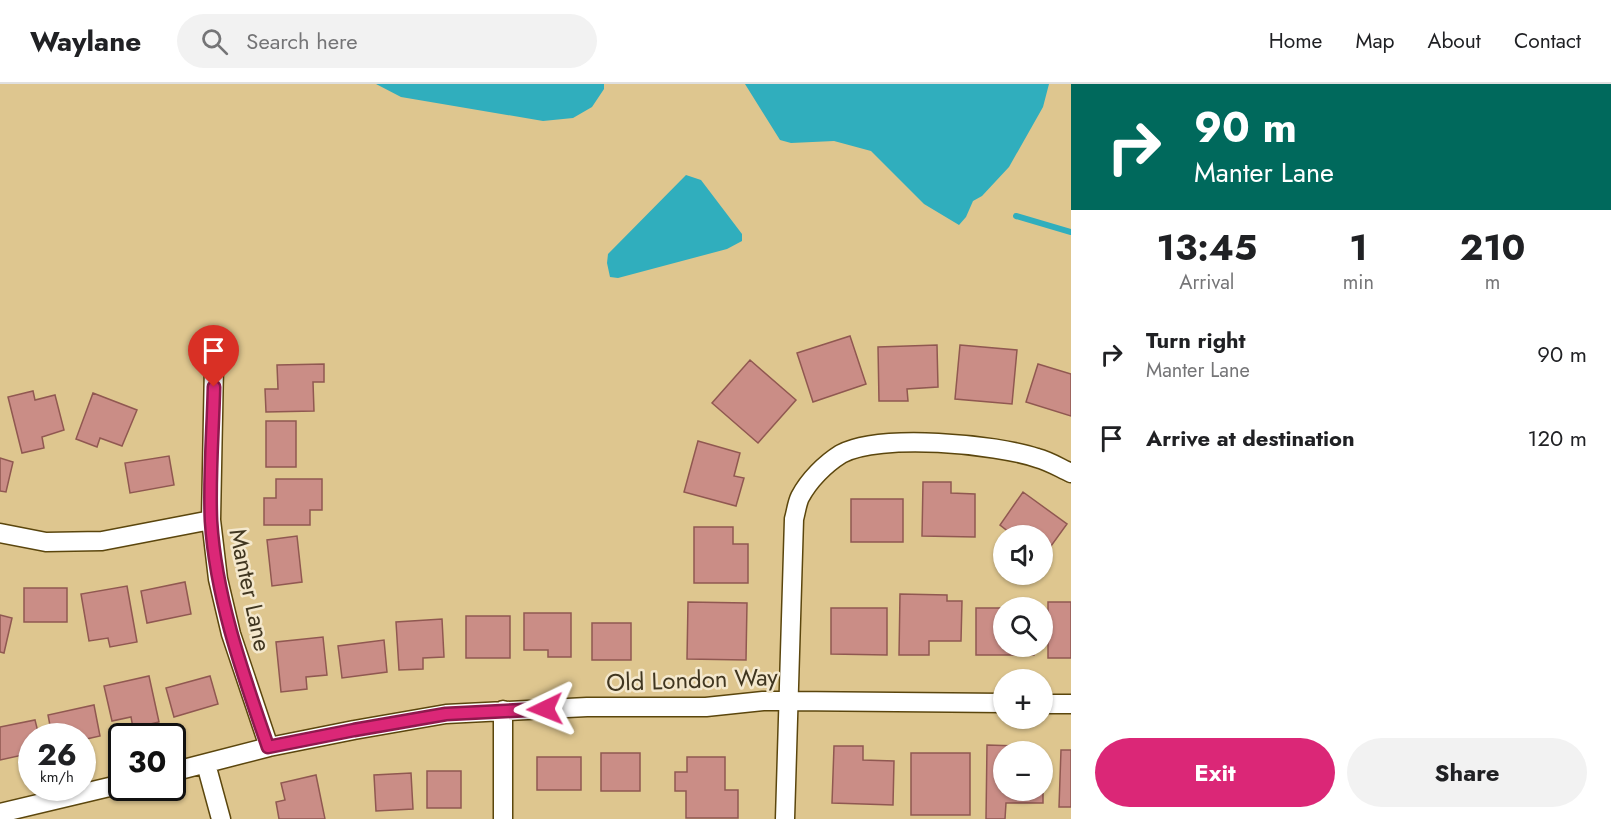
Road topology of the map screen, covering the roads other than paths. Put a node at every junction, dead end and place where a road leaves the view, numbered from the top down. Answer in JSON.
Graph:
{"nodes":[{"id":1,"x":214,"y":365,"type":"dead end"},
{"id":2,"x":1071,"y":473,"type":"edge"},
{"id":3,"x":211,"y":520,"type":"junction"},
{"id":4,"x":0,"y":533,"type":"edge"},
{"id":5,"x":789,"y":700,"type":"junction"},
{"id":6,"x":993,"y":703,"type":"edge"},
{"id":7,"x":1053,"y":704,"type":"edge"},
{"id":8,"x":1071,"y":704,"type":"edge"},
{"id":9,"x":503,"y":710,"type":"junction"},
{"id":10,"x":268,"y":747,"type":"junction"},
{"id":11,"x":206,"y":764,"type":"junction"},
{"id":12,"x":186,"y":769,"type":"edge"},
{"id":13,"x":108,"y":788,"type":"edge"},
{"id":14,"x":0,"y":813,"type":"edge"},
{"id":15,"x":21,"y":814,"type":"edge"},
{"id":16,"x":221,"y":819,"type":"edge"},
{"id":17,"x":503,"y":819,"type":"edge"},
{"id":18,"x":785,"y":819,"type":"edge"}],
"edges":[{"from":1,"to":3,"type":"street","name":"Manter Lane"},
{"from":2,"to":5,"type":"street"},
{"from":3,"to":4,"type":"street"},
{"from":3,"to":10,"type":"street","name":"Manter Lane"},
{"from":5,"to":6,"type":"street","name":"Old London Way"},
{"from":5,"to":9,"type":"street","name":"Old London Way"},
{"from":5,"to":18,"type":"street"},
{"from":7,"to":8,"type":"street"},
{"from":9,"to":10,"type":"street","name":"Old London Way"},
{"from":9,"to":17,"type":"street"},
{"from":10,"to":11,"type":"street","name":"Old London Way"},
{"from":11,"to":12,"type":"street","name":"Old London Way"},
{"from":11,"to":16,"type":"street"},
{"from":13,"to":15,"type":"street"},
{"from":14,"to":15,"type":"street"}]}
